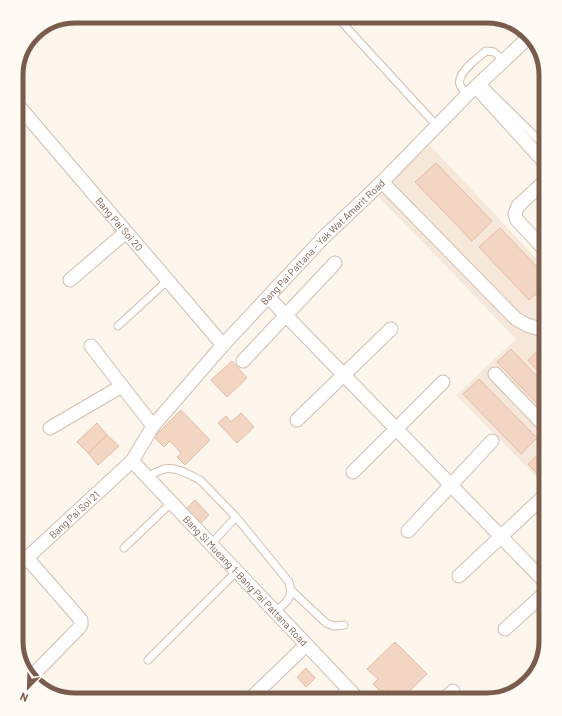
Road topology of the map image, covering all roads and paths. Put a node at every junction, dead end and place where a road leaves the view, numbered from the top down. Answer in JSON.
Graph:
{"nodes":[{"id":1,"x":342,"y":23,"type":"edge"},
{"id":2,"x":526,"y":40,"type":"edge"},
{"id":3,"x":504,"y":61,"type":"junction"},
{"id":4,"x":475,"y":88,"type":"junction"},
{"id":5,"x":23,"y":111,"type":"edge"},
{"id":6,"x":437,"y":126,"type":"junction"},
{"id":7,"x":539,"y":141,"type":"edge"},
{"id":8,"x":539,"y":157,"type":"edge"},
{"id":9,"x":382,"y":182,"type":"junction"},
{"id":10,"x":539,"y":186,"type":"edge"},
{"id":11,"x":126,"y":232,"type":"junction"},
{"id":12,"x":539,"y":244,"type":"edge"},
{"id":13,"x":335,"y":263,"type":"dead end"},
{"id":14,"x":70,"y":280,"type":"dead end"},
{"id":15,"x":168,"y":280,"type":"junction"},
{"id":16,"x":268,"y":297,"type":"junction"},
{"id":17,"x":286,"y":316,"type":"junction"},
{"id":18,"x":118,"y":326,"type":"dead end"},
{"id":19,"x":391,"y":329,"type":"dead end"},
{"id":20,"x":539,"y":329,"type":"edge"},
{"id":21,"x":91,"y":346,"type":"dead end"},
{"id":22,"x":223,"y":346,"type":"junction"},
{"id":23,"x":243,"y":361,"type":"dead end"},
{"id":24,"x":495,"y":374,"type":"dead end"},
{"id":25,"x":344,"y":375,"type":"junction"},
{"id":26,"x":443,"y":382,"type":"dead end"},
{"id":27,"x":122,"y":386,"type":"junction"},
{"id":28,"x":539,"y":419,"type":"edge"},
{"id":29,"x":297,"y":420,"type":"dead end"},
{"id":30,"x":153,"y":426,"type":"junction"},
{"id":31,"x":50,"y":428,"type":"dead end"},
{"id":32,"x":396,"y":429,"type":"junction"},
{"id":33,"x":492,"y":441,"type":"dead end"},
{"id":34,"x":132,"y":461,"type":"junction"},
{"id":35,"x":353,"y":472,"type":"dead end"},
{"id":36,"x":147,"y":477,"type":"junction"},
{"id":37,"x":451,"y":485,"type":"junction"},
{"id":38,"x":539,"y":501,"type":"edge"},
{"id":39,"x":171,"y":503,"type":"junction"},
{"id":40,"x":236,"y":517,"type":"junction"},
{"id":41,"x":408,"y":530,"type":"dead end"},
{"id":42,"x":501,"y":537,"type":"junction"},
{"id":43,"x":210,"y":545,"type":"junction"},
{"id":44,"x":124,"y":548,"type":"dead end"},
{"id":45,"x":27,"y":558,"type":"junction"},
{"id":46,"x":23,"y":562,"type":"edge"},
{"id":47,"x":236,"y":572,"type":"junction"},
{"id":48,"x":460,"y":576,"type":"dead end"},
{"id":49,"x":539,"y":576,"type":"edge"},
{"id":50,"x":292,"y":591,"type":"junction"},
{"id":51,"x":539,"y":598,"type":"edge"},
{"id":52,"x":275,"y":612,"type":"junction"},
{"id":53,"x":344,"y":625,"type":"dead end"},
{"id":54,"x":504,"y":629,"type":"dead end"},
{"id":55,"x":306,"y":645,"type":"junction"},
{"id":56,"x":148,"y":660,"type":"dead end"},
{"id":57,"x":40,"y":668,"type":"edge"},
{"id":58,"x":349,"y":690,"type":"junction"},
{"id":59,"x":256,"y":693,"type":"edge"},
{"id":60,"x":346,"y":693,"type":"edge"},
{"id":61,"x":352,"y":693,"type":"edge"}],
"edges":[{"from":1,"to":6,"type":"lane"},
{"from":2,"to":3,"type":"street","name":"Bang Pai Pattana - Yak Wat Amarit Road"},
{"from":3,"to":4,"type":"street","name":"Bang Pai Pattana - Yak Wat Amarit Road"},
{"from":3,"to":4,"type":"lane"},
{"from":4,"to":6,"type":"street","name":"Bang Pai Pattana - Yak Wat Amarit Road"},
{"from":4,"to":7,"type":"lane"},
{"from":4,"to":8,"type":"street"},
{"from":5,"to":11,"type":"street","name":"Bang Pai Soi 20"},
{"from":6,"to":9,"type":"street","name":"Bang Pai Pattana - Yak Wat Amarit Road"},
{"from":9,"to":16,"type":"street","name":"Bang Pai Pattana - Yak Wat Amarit Road"},
{"from":9,"to":20,"type":"street"},
{"from":10,"to":12,"type":"street"},
{"from":11,"to":14,"type":"street"},
{"from":11,"to":15,"type":"street","name":"Bang Pai Soi 20"},
{"from":13,"to":17,"type":"street"},
{"from":15,"to":18,"type":"lane"},
{"from":15,"to":22,"type":"street","name":"Bang Pai Soi 20"},
{"from":16,"to":17,"type":"street"},
{"from":16,"to":22,"type":"street","name":"Bang Pai Pattana - Yak Wat Amarit Road"},
{"from":17,"to":23,"type":"street"},
{"from":17,"to":25,"type":"street"},
{"from":19,"to":25,"type":"street"},
{"from":21,"to":27,"type":"street"},
{"from":22,"to":30,"type":"street","name":"Bang Pai Pattana - Yak Wat Amarit Road"},
{"from":24,"to":28,"type":"street"},
{"from":25,"to":29,"type":"street"},
{"from":25,"to":32,"type":"street"},
{"from":26,"to":32,"type":"street"},
{"from":27,"to":30,"type":"street"},
{"from":27,"to":31,"type":"street"},
{"from":30,"to":34,"type":"street","name":"Bang Pai Pattana - Yak Wat Amarit Road"},
{"from":32,"to":35,"type":"street"},
{"from":32,"to":37,"type":"street"},
{"from":33,"to":37,"type":"street"},
{"from":34,"to":36,"type":"street","name":"Bang Si Mueang 1-Bang Pai Pattana Road"},
{"from":34,"to":45,"type":"street","name":"Bang Pai Soi 21"},
{"from":36,"to":39,"type":"street","name":"Bang Si Mueang 1-Bang Pai Pattana Road"},
{"from":36,"to":40,"type":"lane"},
{"from":37,"to":41,"type":"street"},
{"from":37,"to":42,"type":"street"},
{"from":38,"to":42,"type":"street"},
{"from":39,"to":43,"type":"street","name":"Bang Si Mueang 1-Bang Pai Pattana Road"},
{"from":39,"to":44,"type":"lane"},
{"from":40,"to":43,"type":"lane"},
{"from":40,"to":50,"type":"lane"},
{"from":42,"to":48,"type":"street"},
{"from":42,"to":49,"type":"street"},
{"from":43,"to":47,"type":"street","name":"Bang Si Mueang 1-Bang Pai Pattana Road"},
{"from":45,"to":46,"type":"street","name":"Bang Pai Soi 21"},
{"from":45,"to":57,"type":"street"},
{"from":47,"to":52,"type":"street","name":"Bang Si Mueang 1-Bang Pai Pattana Road"},
{"from":47,"to":56,"type":"lane"},
{"from":50,"to":52,"type":"lane"},
{"from":50,"to":53,"type":"lane"},
{"from":51,"to":54,"type":"street"},
{"from":52,"to":55,"type":"street","name":"Bang Si Mueang 1-Bang Pai Pattana Road"},
{"from":55,"to":58,"type":"street","name":"Bang Si Mueang 1-Bang Pai Pattana Road"},
{"from":55,"to":59,"type":"street"},
{"from":58,"to":60,"type":"street"},
{"from":58,"to":61,"type":"street","name":"Bang Si Mueang 1-Bang Pai Pattana Road"}]}
